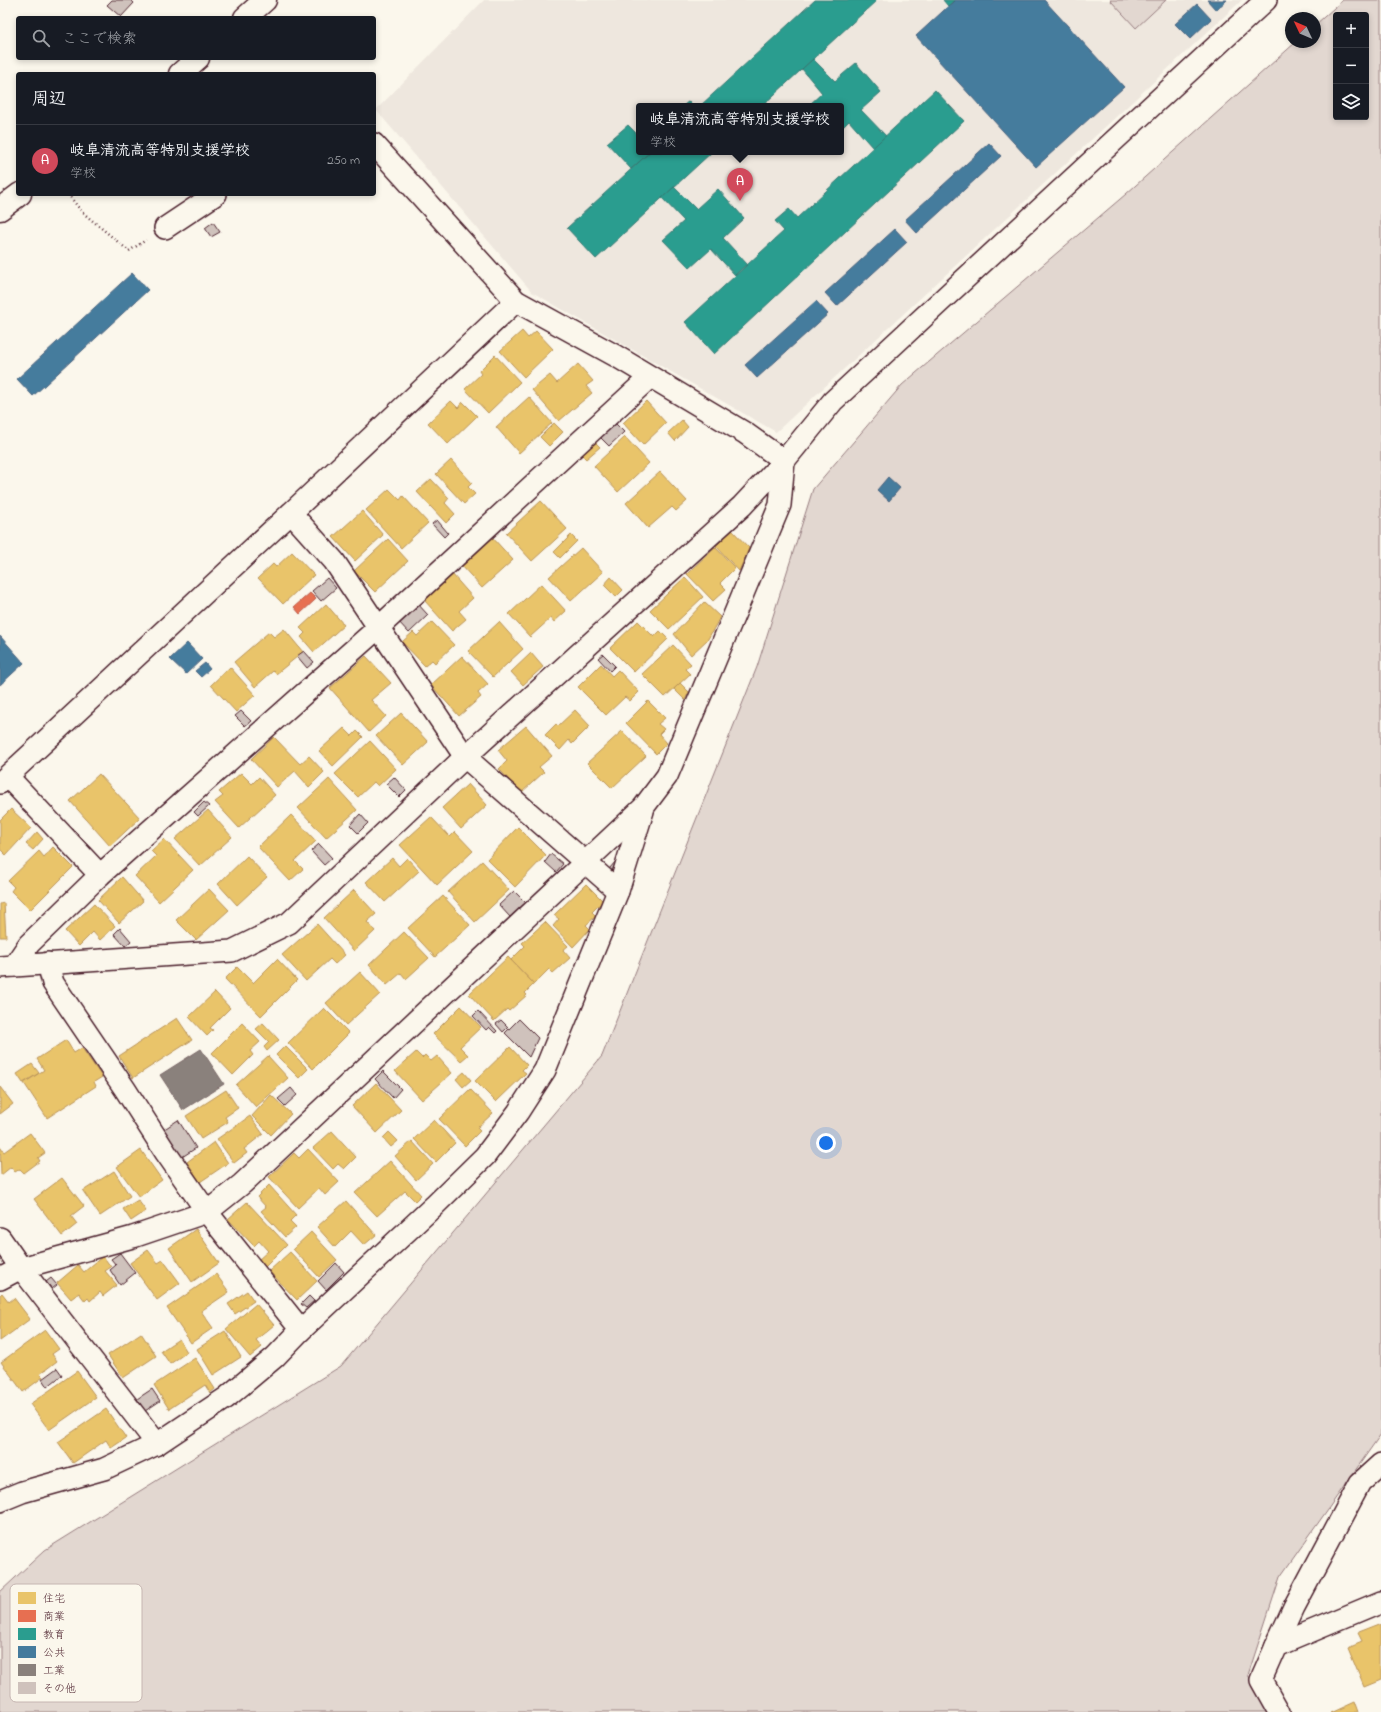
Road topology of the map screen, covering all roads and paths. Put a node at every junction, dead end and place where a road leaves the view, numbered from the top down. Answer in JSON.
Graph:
{"nodes":[{"id":1,"x":265,"y":0,"type":"edge"},
{"id":2,"x":1266,"y":0,"type":"edge"},
{"id":3,"x":247,"y":16,"type":"edge"},
{"id":4,"x":196,"y":60,"type":"edge"},
{"id":5,"x":182,"y":72,"type":"edge"},
{"id":6,"x":376,"y":146,"type":"edge"},
{"id":7,"x":17,"y":196,"type":"edge"},
{"id":8,"x":70,"y":196,"type":"edge"},
{"id":9,"x":213,"y":196,"type":"edge"},
{"id":10,"x":0,"y":209,"type":"edge"},
{"id":11,"x":165,"y":228,"type":"joint"},
{"id":12,"x":516,"y":301,"type":"junction"},
{"id":13,"x":650,"y":377,"type":"junction"},
{"id":14,"x":784,"y":461,"type":"junction"},
{"id":15,"x":290,"y":513,"type":"junction"},
{"id":16,"x":378,"y":628,"type":"junction"},
{"id":17,"x":465,"y":757,"type":"junction"},
{"id":18,"x":4,"y":780,"type":"edge"},
{"id":19,"x":643,"y":808,"type":"junction"},
{"id":20,"x":587,"y":863,"type":"junction"},
{"id":21,"x":100,"y":874,"type":"junction"},
{"id":22,"x":618,"y":891,"type":"junction"},
{"id":23,"x":48,"y":963,"type":"junction"},
{"id":24,"x":7,"y":966,"type":"edge"},
{"id":25,"x":207,"y":1212,"type":"junction"},
{"id":26,"x":0,"y":1238,"type":"edge"},
{"id":27,"x":21,"y":1268,"type":"junction"},
{"id":28,"x":0,"y":1279,"type":"edge"},
{"id":29,"x":301,"y":1330,"type":"junction"},
{"id":30,"x":156,"y":1444,"type":"junction"},
{"id":31,"x":1381,"y":1464,"type":"edge"},
{"id":32,"x":0,"y":1501,"type":"edge"},
{"id":33,"x":1381,"y":1602,"type":"edge"},
{"id":34,"x":1276,"y":1646,"type":"junction"},
{"id":35,"x":1279,"y":1712,"type":"edge"}],
"edges":[{"from":1,"to":3,"type":"street"},
{"from":2,"to":14,"type":"street"},
{"from":4,"to":5,"type":"street"},
{"from":6,"to":12,"type":"street"},
{"from":7,"to":10,"type":"street"},
{"from":8,"to":11,"type":"path"},
{"from":9,"to":11,"type":"street"},
{"from":12,"to":13,"type":"street"},
{"from":12,"to":15,"type":"street"},
{"from":13,"to":14,"type":"street"},
{"from":13,"to":16,"type":"street"},
{"from":14,"to":17,"type":"street"},
{"from":14,"to":19,"type":"street"},
{"from":15,"to":16,"type":"street"},
{"from":15,"to":18,"type":"street"},
{"from":16,"to":17,"type":"street"},
{"from":16,"to":21,"type":"street"},
{"from":17,"to":20,"type":"street"},
{"from":17,"to":23,"type":"street"},
{"from":18,"to":21,"type":"street"},
{"from":19,"to":20,"type":"street"},
{"from":19,"to":22,"type":"street"},
{"from":20,"to":22,"type":"street"},
{"from":20,"to":25,"type":"street"},
{"from":21,"to":24,"type":"street"},
{"from":22,"to":29,"type":"street"},
{"from":23,"to":24,"type":"street"},
{"from":23,"to":25,"type":"street"},
{"from":25,"to":27,"type":"street"},
{"from":25,"to":29,"type":"street"},
{"from":26,"to":27,"type":"street"},
{"from":27,"to":28,"type":"street"},
{"from":27,"to":30,"type":"street"},
{"from":29,"to":30,"type":"street"},
{"from":30,"to":32,"type":"street"},
{"from":31,"to":34,"type":"street"},
{"from":33,"to":34,"type":"street"},
{"from":34,"to":35,"type":"street"}]}
